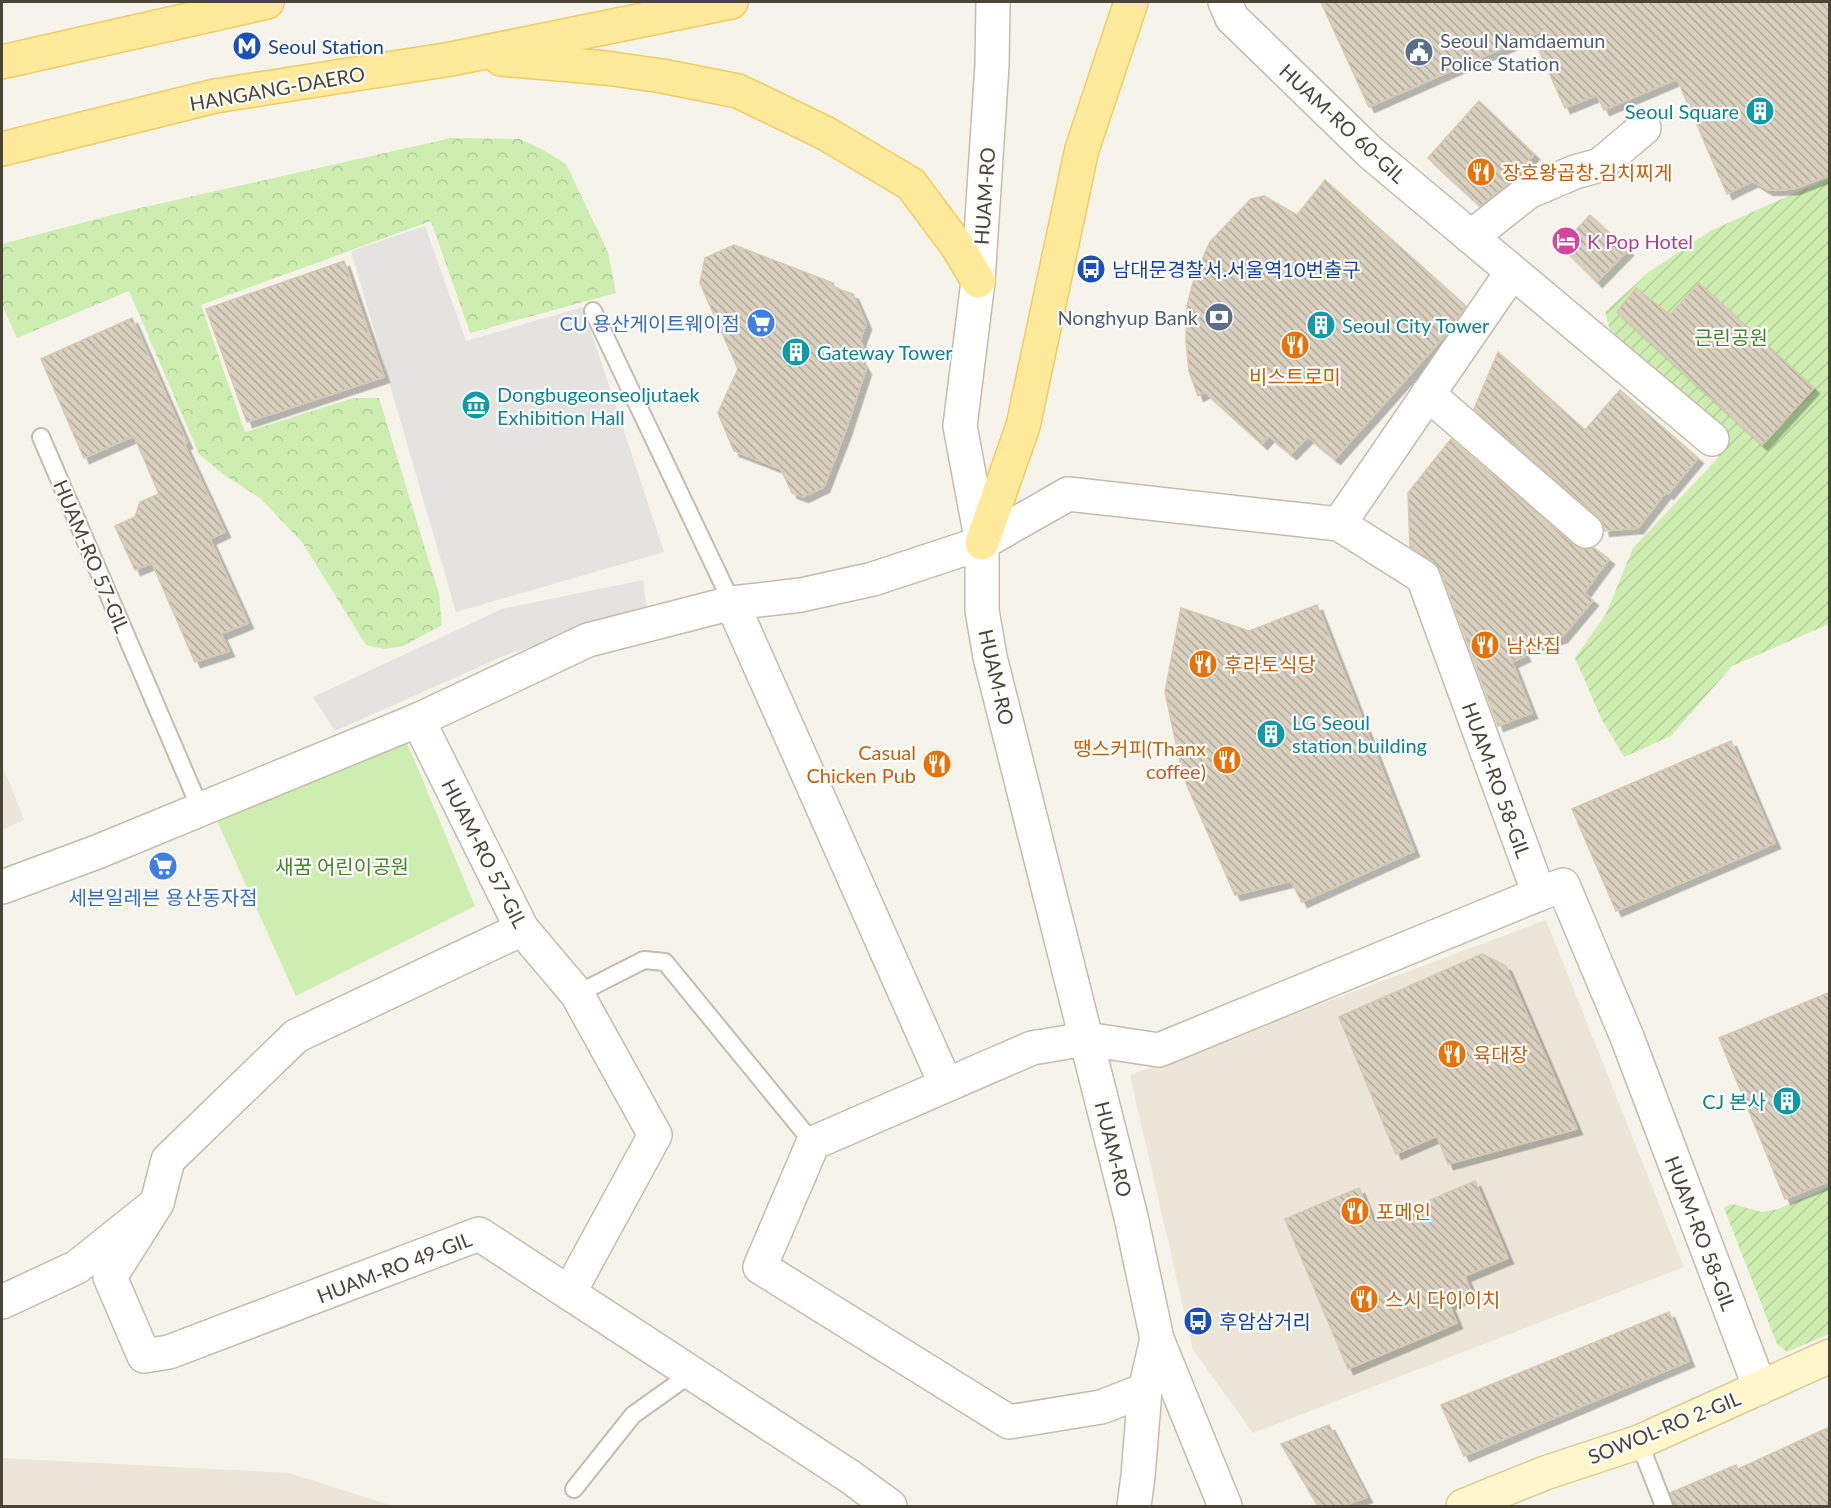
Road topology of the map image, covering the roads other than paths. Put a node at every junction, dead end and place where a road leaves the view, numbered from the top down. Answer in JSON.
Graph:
{"nodes":[{"id":1,"x":267,"y":2,"type":"edge"},
{"id":2,"x":731,"y":2,"type":"edge"},
{"id":3,"x":993,"y":2,"type":"edge"},
{"id":4,"x":1131,"y":2,"type":"edge"},
{"id":5,"x":1225,"y":2,"type":"edge"},
{"id":6,"x":451,"y":59,"type":"junction"},
{"id":7,"x":2,"y":62,"type":"edge"},
{"id":8,"x":1644,"y":128,"type":"dead end"},
{"id":9,"x":2,"y":149,"type":"edge"},
{"id":10,"x":1471,"y":237,"type":"junction"},
{"id":11,"x":1512,"y":272,"type":"junction"},
{"id":12,"x":978,"y":281,"type":"junction"},
{"id":13,"x":593,"y":311,"type":"dead end"},
{"id":14,"x":1428,"y":394,"type":"junction"},
{"id":15,"x":41,"y":437,"type":"dead end"},
{"id":16,"x":1712,"y":439,"type":"dead end"},
{"id":17,"x":1339,"y":524,"type":"junction"},
{"id":18,"x":1586,"y":531,"type":"dead end"},
{"id":19,"x":982,"y":543,"type":"junction"},
{"id":20,"x":732,"y":603,"type":"junction"},
{"id":21,"x":418,"y":720,"type":"junction"},
{"id":22,"x":200,"y":808,"type":"junction"},
{"id":23,"x":2,"y":887,"type":"edge"},
{"id":24,"x":1539,"y":894,"type":"junction"},
{"id":25,"x":522,"y":929,"type":"junction"},
{"id":26,"x":577,"y":994,"type":"junction"},
{"id":27,"x":1086,"y":1039,"type":"junction"},
{"id":28,"x":946,"y":1085,"type":"junction"},
{"id":29,"x":813,"y":1143,"type":"junction"},
{"id":30,"x":157,"y":1203,"type":"junction"},
{"id":31,"x":569,"y":1293,"type":"junction"},
{"id":32,"x":2,"y":1302,"type":"edge"},
{"id":33,"x":1156,"y":1339,"type":"junction"},
{"id":34,"x":1830,"y":1356,"type":"edge"},
{"id":35,"x":692,"y":1373,"type":"junction"},
{"id":36,"x":1760,"y":1388,"type":"junction"},
{"id":37,"x":1145,"y":1390,"type":"junction"},
{"id":38,"x":1639,"y":1442,"type":"junction"},
{"id":39,"x":574,"y":1489,"type":"dead end"},
{"id":40,"x":890,"y":1506,"type":"edge"},
{"id":41,"x":1134,"y":1506,"type":"edge"},
{"id":42,"x":1225,"y":1506,"type":"edge"},
{"id":43,"x":1463,"y":1506,"type":"edge"},
{"id":44,"x":1664,"y":1506,"type":"edge"}],
"edges":[{"from":1,"to":7,"type":"main road"},
{"from":2,"to":6,"type":"main road","name":"HANGANG-DAERO"},
{"from":3,"to":12,"type":"street","name":"HUAM-RO"},
{"from":4,"to":19,"type":"main road"},
{"from":5,"to":10,"type":"street","name":"HUAM-RO 60-GIL"},
{"from":6,"to":9,"type":"main road","name":"HANGANG-DAERO"},
{"from":6,"to":12,"type":"main road"},
{"from":8,"to":10,"type":"street"},
{"from":10,"to":11,"type":"street","name":"HUAM-RO 60-GIL"},
{"from":11,"to":14,"type":"street"},
{"from":11,"to":16,"type":"street","name":"HUAM-RO 60-GIL"},
{"from":12,"to":19,"type":"street","name":"HUAM-RO"},
{"from":13,"to":20,"type":"lane"},
{"from":14,"to":17,"type":"street"},
{"from":14,"to":18,"type":"street"},
{"from":15,"to":22,"type":"lane","name":"HUAM-RO 57-GIL"},
{"from":17,"to":19,"type":"street","name":"HUAM-RO 58-GIL"},
{"from":17,"to":24,"type":"street","name":"HUAM-RO 58-GIL"},
{"from":19,"to":20,"type":"street"},
{"from":19,"to":27,"type":"street","name":"HUAM-RO"},
{"from":20,"to":21,"type":"street"},
{"from":20,"to":28,"type":"street"},
{"from":21,"to":22,"type":"street"},
{"from":21,"to":25,"type":"street","name":"HUAM-RO 57-GIL"},
{"from":22,"to":23,"type":"street"},
{"from":24,"to":27,"type":"street"},
{"from":24,"to":36,"type":"street","name":"HUAM-RO 58-GIL"},
{"from":25,"to":26,"type":"street","name":"HUAM-RO 57-GIL"},
{"from":25,"to":30,"type":"street"},
{"from":26,"to":29,"type":"lane"},
{"from":26,"to":31,"type":"street","name":"HUAM-RO 57-GIL"},
{"from":27,"to":28,"type":"street"},
{"from":27,"to":33,"type":"street","name":"HUAM-RO"},
{"from":28,"to":29,"type":"street"},
{"from":29,"to":37,"type":"street"},
{"from":30,"to":31,"type":"street","name":"HUAM-RO 49-GIL"},
{"from":30,"to":32,"type":"street"},
{"from":31,"to":35,"type":"street","name":"HUAM-RO 49-GIL"},
{"from":33,"to":37,"type":"street","name":"HUAM-RO"},
{"from":33,"to":42,"type":"street","name":"HUAM-RO"},
{"from":34,"to":36,"type":"main road","name":"SOWOL-RO 2-GIL"},
{"from":35,"to":39,"type":"lane"},
{"from":35,"to":40,"type":"street","name":"HUAM-RO 49-GIL"},
{"from":36,"to":38,"type":"main road","name":"SOWOL-RO 2-GIL"},
{"from":37,"to":41,"type":"street","name":"HUAM-RO"},
{"from":38,"to":43,"type":"main road","name":"SOWOL-RO 2-GIL"},
{"from":38,"to":44,"type":"lane"}]}
